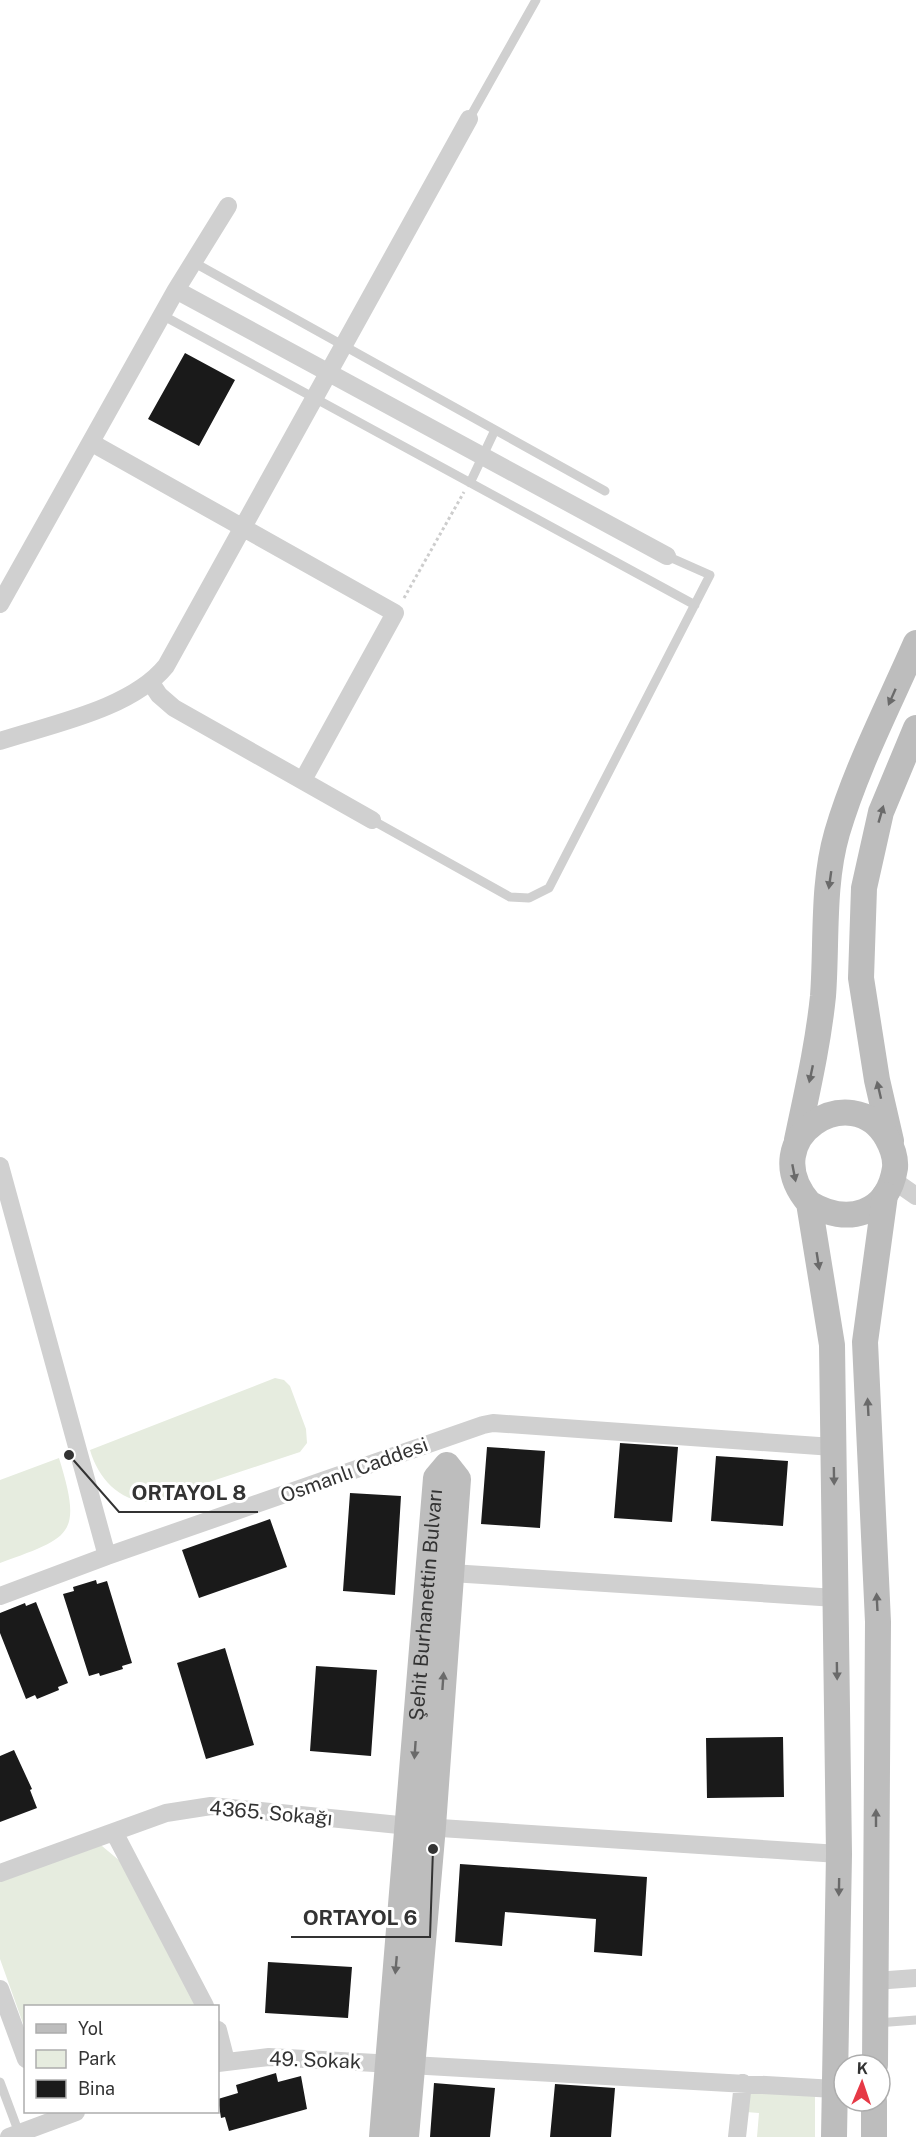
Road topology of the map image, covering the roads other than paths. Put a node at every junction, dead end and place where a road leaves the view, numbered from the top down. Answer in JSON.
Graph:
{"nodes":[{"id":1,"x":536,"y":0,"type":"edge"},
{"id":2,"x":469,"y":119,"type":"joint"},
{"id":3,"x":228,"y":206,"type":"dead end"},
{"id":4,"x":193,"y":262,"type":"junction"},
{"id":5,"x":176,"y":290,"type":"junction"},
{"id":6,"x":162,"y":315,"type":"junction"},
{"id":7,"x":344,"y":346,"type":"junction"},
{"id":8,"x":329,"y":373,"type":"junction"},
{"id":9,"x":315,"y":398,"type":"junction"},
{"id":10,"x":495,"y":430,"type":"junction"},
{"id":11,"x":92,"y":443,"type":"junction"},
{"id":12,"x":483,"y":456,"type":"junction"},
{"id":13,"x":470,"y":483,"type":"junction"},
{"id":14,"x":605,"y":491,"type":"dead end"},
{"id":15,"x":243,"y":529,"type":"junction"},
{"id":16,"x":667,"y":556,"type":"joint"},
{"id":17,"x":0,"y":604,"type":"edge"},
{"id":18,"x":695,"y":605,"type":"junction"},
{"id":19,"x":916,"y":643,"type":"edge"},
{"id":20,"x":151,"y":683,"type":"junction"},
{"id":21,"x":916,"y":728,"type":"edge"},
{"id":22,"x":0,"y":741,"type":"edge"},
{"id":23,"x":303,"y":780,"type":"junction"},
{"id":24,"x":372,"y":820,"type":"joint"},
{"id":25,"x":797,"y":1141,"type":"junction"},
{"id":26,"x":892,"y":1147,"type":"junction"},
{"id":27,"x":0,"y":1166,"type":"edge"},
{"id":28,"x":889,"y":1188,"type":"junction"},
{"id":29,"x":916,"y":1196,"type":"edge"},
{"id":30,"x":809,"y":1203,"type":"junction"},
{"id":31,"x":444,"y":1437,"type":"junction"},
{"id":32,"x":833,"y":1447,"type":"junction"},
{"id":33,"x":447,"y":1465,"type":"junction"},
{"id":34,"x":107,"y":1556,"type":"junction"},
{"id":35,"x":451,"y":1573,"type":"junction"},
{"id":36,"x":0,"y":1596,"type":"edge"},
{"id":37,"x":836,"y":1598,"type":"junction"},
{"id":38,"x":421,"y":1826,"type":"junction"},
{"id":39,"x":114,"y":1832,"type":"junction"},
{"id":40,"x":839,"y":1854,"type":"junction"},
{"id":41,"x":0,"y":1873,"type":"edge"},
{"id":42,"x":916,"y":1977,"type":"edge"},
{"id":43,"x":875,"y":1982,"type":"junction"},
{"id":44,"x":0,"y":1989,"type":"edge"},
{"id":45,"x":204,"y":2005,"type":"edge"},
{"id":46,"x":916,"y":2020,"type":"edge"},
{"id":47,"x":875,"y":2023,"type":"junction"},
{"id":48,"x":7,"y":2030,"type":"edge"},
{"id":49,"x":219,"y":2038,"type":"edge"},
{"id":50,"x":836,"y":2053,"type":"edge"},
{"id":51,"x":875,"y":2053,"type":"edge"},
{"id":52,"x":24,"y":2056,"type":"edge"},
{"id":53,"x":222,"y":2062,"type":"edge"},
{"id":54,"x":387,"y":2063,"type":"junction"},
{"id":55,"x":412,"y":2064,"type":"junction"},
{"id":56,"x":0,"y":2082,"type":"edge"},
{"id":57,"x":742,"y":2084,"type":"junction"},
{"id":58,"x":832,"y":2089,"type":"edge"},
{"id":59,"x":69,"y":2113,"type":"edge"},
{"id":60,"x":834,"y":2113,"type":"edge"},
{"id":61,"x":874,"y":2113,"type":"edge"},
{"id":62,"x":47,"y":2116,"type":"edge"},
{"id":63,"x":14,"y":2135,"type":"edge"},
{"id":64,"x":382,"y":2137,"type":"edge"},
{"id":65,"x":406,"y":2137,"type":"edge"},
{"id":66,"x":738,"y":2137,"type":"edge"},
{"id":67,"x":834,"y":2137,"type":"edge"},
{"id":68,"x":874,"y":2137,"type":"edge"}],
"edges":[{"from":1,"to":2,"type":"lane"},
{"from":2,"to":7,"type":"street"},
{"from":3,"to":4,"type":"street"},
{"from":4,"to":5,"type":"street"},
{"from":4,"to":7,"type":"lane"},
{"from":5,"to":6,"type":"street"},
{"from":5,"to":8,"type":"street"},
{"from":6,"to":9,"type":"lane"},
{"from":6,"to":11,"type":"street"},
{"from":7,"to":8,"type":"street"},
{"from":7,"to":10,"type":"lane"},
{"from":8,"to":9,"type":"street"},
{"from":8,"to":12,"type":"street"},
{"from":9,"to":13,"type":"lane"},
{"from":9,"to":15,"type":"street"},
{"from":10,"to":12,"type":"lane"},
{"from":10,"to":14,"type":"lane"},
{"from":11,"to":15,"type":"street"},
{"from":11,"to":17,"type":"street"},
{"from":12,"to":13,"type":"lane"},
{"from":12,"to":16,"type":"street"},
{"from":13,"to":18,"type":"lane"},
{"from":15,"to":20,"type":"street"},
{"from":15,"to":23,"type":"street"},
{"from":16,"to":18,"type":"lane"},
{"from":18,"to":24,"type":"lane"},
{"from":19,"to":25,"type":"street","one_way":true},
{"from":20,"to":22,"type":"street"},
{"from":20,"to":23,"type":"street"},
{"from":26,"to":21,"type":"street","one_way":true},
{"from":23,"to":24,"type":"street"},
{"from":25,"to":26,"type":"street"},
{"from":25,"to":30,"type":"street","one_way":true},
{"from":26,"to":28,"type":"street"},
{"from":27,"to":34,"type":"street"},
{"from":28,"to":29,"type":"street"},
{"from":28,"to":30,"type":"street"},
{"from":43,"to":28,"type":"street","one_way":true},
{"from":30,"to":32,"type":"street","one_way":true},
{"from":31,"to":32,"type":"street"},
{"from":31,"to":33,"type":"street","name":"Osmanlı Caddesi"},
{"from":31,"to":34,"type":"street","name":"Osmanlı Caddesi"},
{"from":32,"to":37,"type":"street","one_way":true},
{"from":33,"to":35,"type":"street","name":"Şehit Burhanettin Bulvarı"},
{"from":33,"to":38,"type":"street","name":"Şehit Burhanettin Bulvarı","one_way":true},
{"from":34,"to":36,"type":"street","name":"Osmanlı Caddesi"},
{"from":35,"to":37,"type":"street"},
{"from":38,"to":35,"type":"street","name":"Şehit Burhanettin Bulvarı","one_way":true},
{"from":37,"to":40,"type":"street","one_way":true},
{"from":38,"to":39,"type":"street","name":"4365. Sokağı"},
{"from":38,"to":40,"type":"street","name":"4365. Sokağı"},
{"from":38,"to":54,"type":"street","name":"Şehit Burhanettin Bulvarı","one_way":true},
{"from":38,"to":55,"type":"street","name":"Şehit Burhanettin Bulvarı"},
{"from":39,"to":41,"type":"street","name":"4365. Sokağı"},
{"from":39,"to":45,"type":"street"},
{"from":40,"to":50,"type":"street","one_way":true},
{"from":42,"to":43,"type":"street"},
{"from":43,"to":47,"type":"street"},
{"from":44,"to":48,"type":"street"},
{"from":46,"to":47,"type":"lane"},
{"from":47,"to":51,"type":"street"},
{"from":48,"to":52,"type":"street"},
{"from":49,"to":53,"type":"street"},
{"from":53,"to":54,"type":"street","name":"49. Sokak"},
{"from":54,"to":55,"type":"street","name":"49. Sokak"},
{"from":54,"to":64,"type":"street","name":"Şehit Burhanettin Bulvarı"},
{"from":55,"to":57,"type":"street","name":"49. Sokak"},
{"from":55,"to":65,"type":"street","name":"Şehit Burhanettin Bulvarı"},
{"from":56,"to":63,"type":"lane"},
{"from":57,"to":58,"type":"street","name":"49. Sokak"},
{"from":57,"to":66,"type":"street"},
{"from":59,"to":62,"type":"street"},
{"from":60,"to":67,"type":"street"},
{"from":61,"to":68,"type":"street"},
{"from":62,"to":63,"type":"street"}]}
